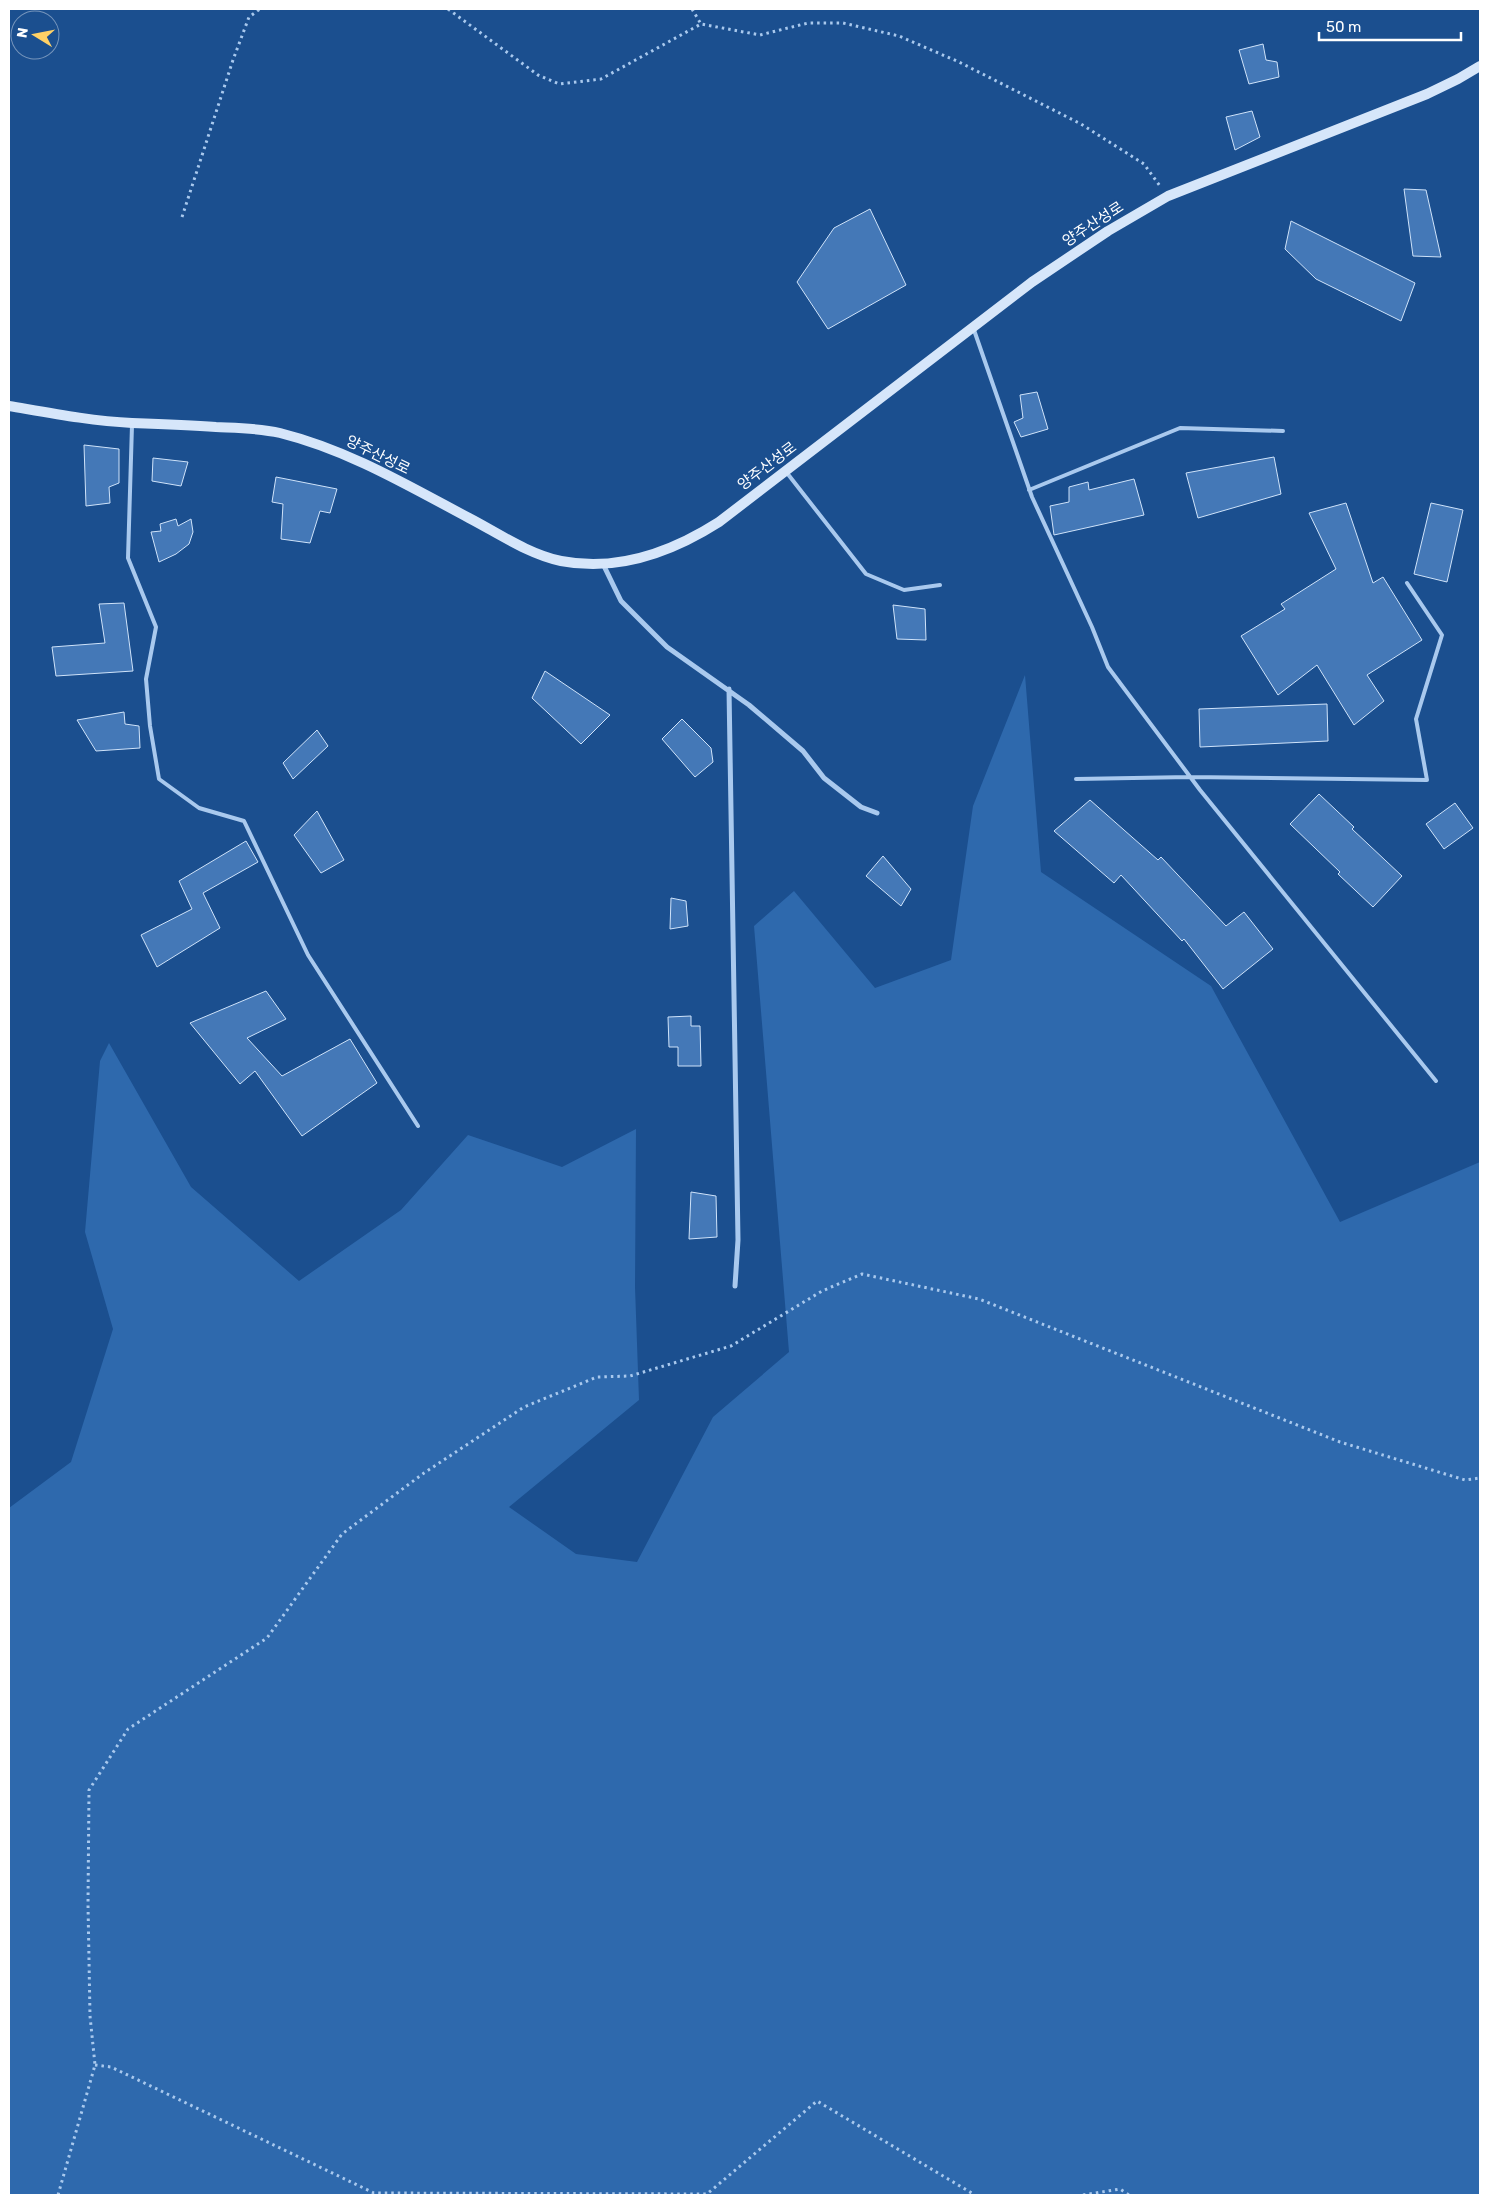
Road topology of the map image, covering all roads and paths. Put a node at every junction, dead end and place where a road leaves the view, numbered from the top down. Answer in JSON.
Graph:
{"nodes":[{"id":1,"x":260,"y":9,"type":"edge"},
{"id":2,"x":448,"y":9,"type":"edge"},
{"id":3,"x":692,"y":9,"type":"edge"},
{"id":4,"x":702,"y":24,"type":"junction"},
{"id":5,"x":1480,"y":66,"type":"edge"},
{"id":6,"x":1168,"y":196,"type":"junction"},
{"id":7,"x":182,"y":217,"type":"dead end"},
{"id":8,"x":973,"y":328,"type":"junction"},
{"id":9,"x":9,"y":406,"type":"edge"},
{"id":10,"x":132,"y":423,"type":"junction"},
{"id":11,"x":1282,"y":431,"type":"dead end"},
{"id":12,"x":786,"y":471,"type":"junction"},
{"id":13,"x":1029,"y":490,"type":"junction"},
{"id":14,"x":603,"y":563,"type":"junction"},
{"id":15,"x":1407,"y":584,"type":"dead end"},
{"id":16,"x":940,"y":585,"type":"dead end"},
{"id":17,"x":729,"y":689,"type":"junction"},
{"id":18,"x":1190,"y":777,"type":"junction"},
{"id":19,"x":1076,"y":779,"type":"dead end"},
{"id":20,"x":877,"y":813,"type":"dead end"},
{"id":21,"x":1436,"y":1081,"type":"dead end"},
{"id":22,"x":418,"y":1126,"type":"dead end"},
{"id":23,"x":735,"y":1286,"type":"dead end"},
{"id":24,"x":1480,"y":1478,"type":"edge"},
{"id":25,"x":94,"y":2065,"type":"junction"},
{"id":26,"x":58,"y":2195,"type":"edge"},
{"id":27,"x":975,"y":2195,"type":"edge"},
{"id":28,"x":1083,"y":2195,"type":"edge"},
{"id":29,"x":1129,"y":2195,"type":"edge"}],
"edges":[{"from":1,"to":7,"type":"path"},
{"from":2,"to":4,"type":"path"},
{"from":3,"to":4,"type":"path"},
{"from":4,"to":6,"type":"path"},
{"from":5,"to":6,"type":"street","name":"양주산성로"},
{"from":6,"to":8,"type":"street","name":"양주산성로"},
{"from":8,"to":12,"type":"street","name":"양주산성로"},
{"from":8,"to":13,"type":"lane"},
{"from":9,"to":10,"type":"street","name":"양주산성로"},
{"from":10,"to":14,"type":"street","name":"양주산성로"},
{"from":10,"to":22,"type":"lane"},
{"from":11,"to":13,"type":"lane"},
{"from":12,"to":14,"type":"street","name":"양주산성로"},
{"from":12,"to":16,"type":"lane"},
{"from":13,"to":18,"type":"lane"},
{"from":14,"to":17,"type":"street"},
{"from":15,"to":18,"type":"lane"},
{"from":17,"to":20,"type":"street"},
{"from":17,"to":23,"type":"street"},
{"from":18,"to":19,"type":"lane"},
{"from":18,"to":21,"type":"lane"},
{"from":24,"to":25,"type":"path"},
{"from":25,"to":26,"type":"path"},
{"from":25,"to":27,"type":"path"},
{"from":28,"to":29,"type":"path"}]}
